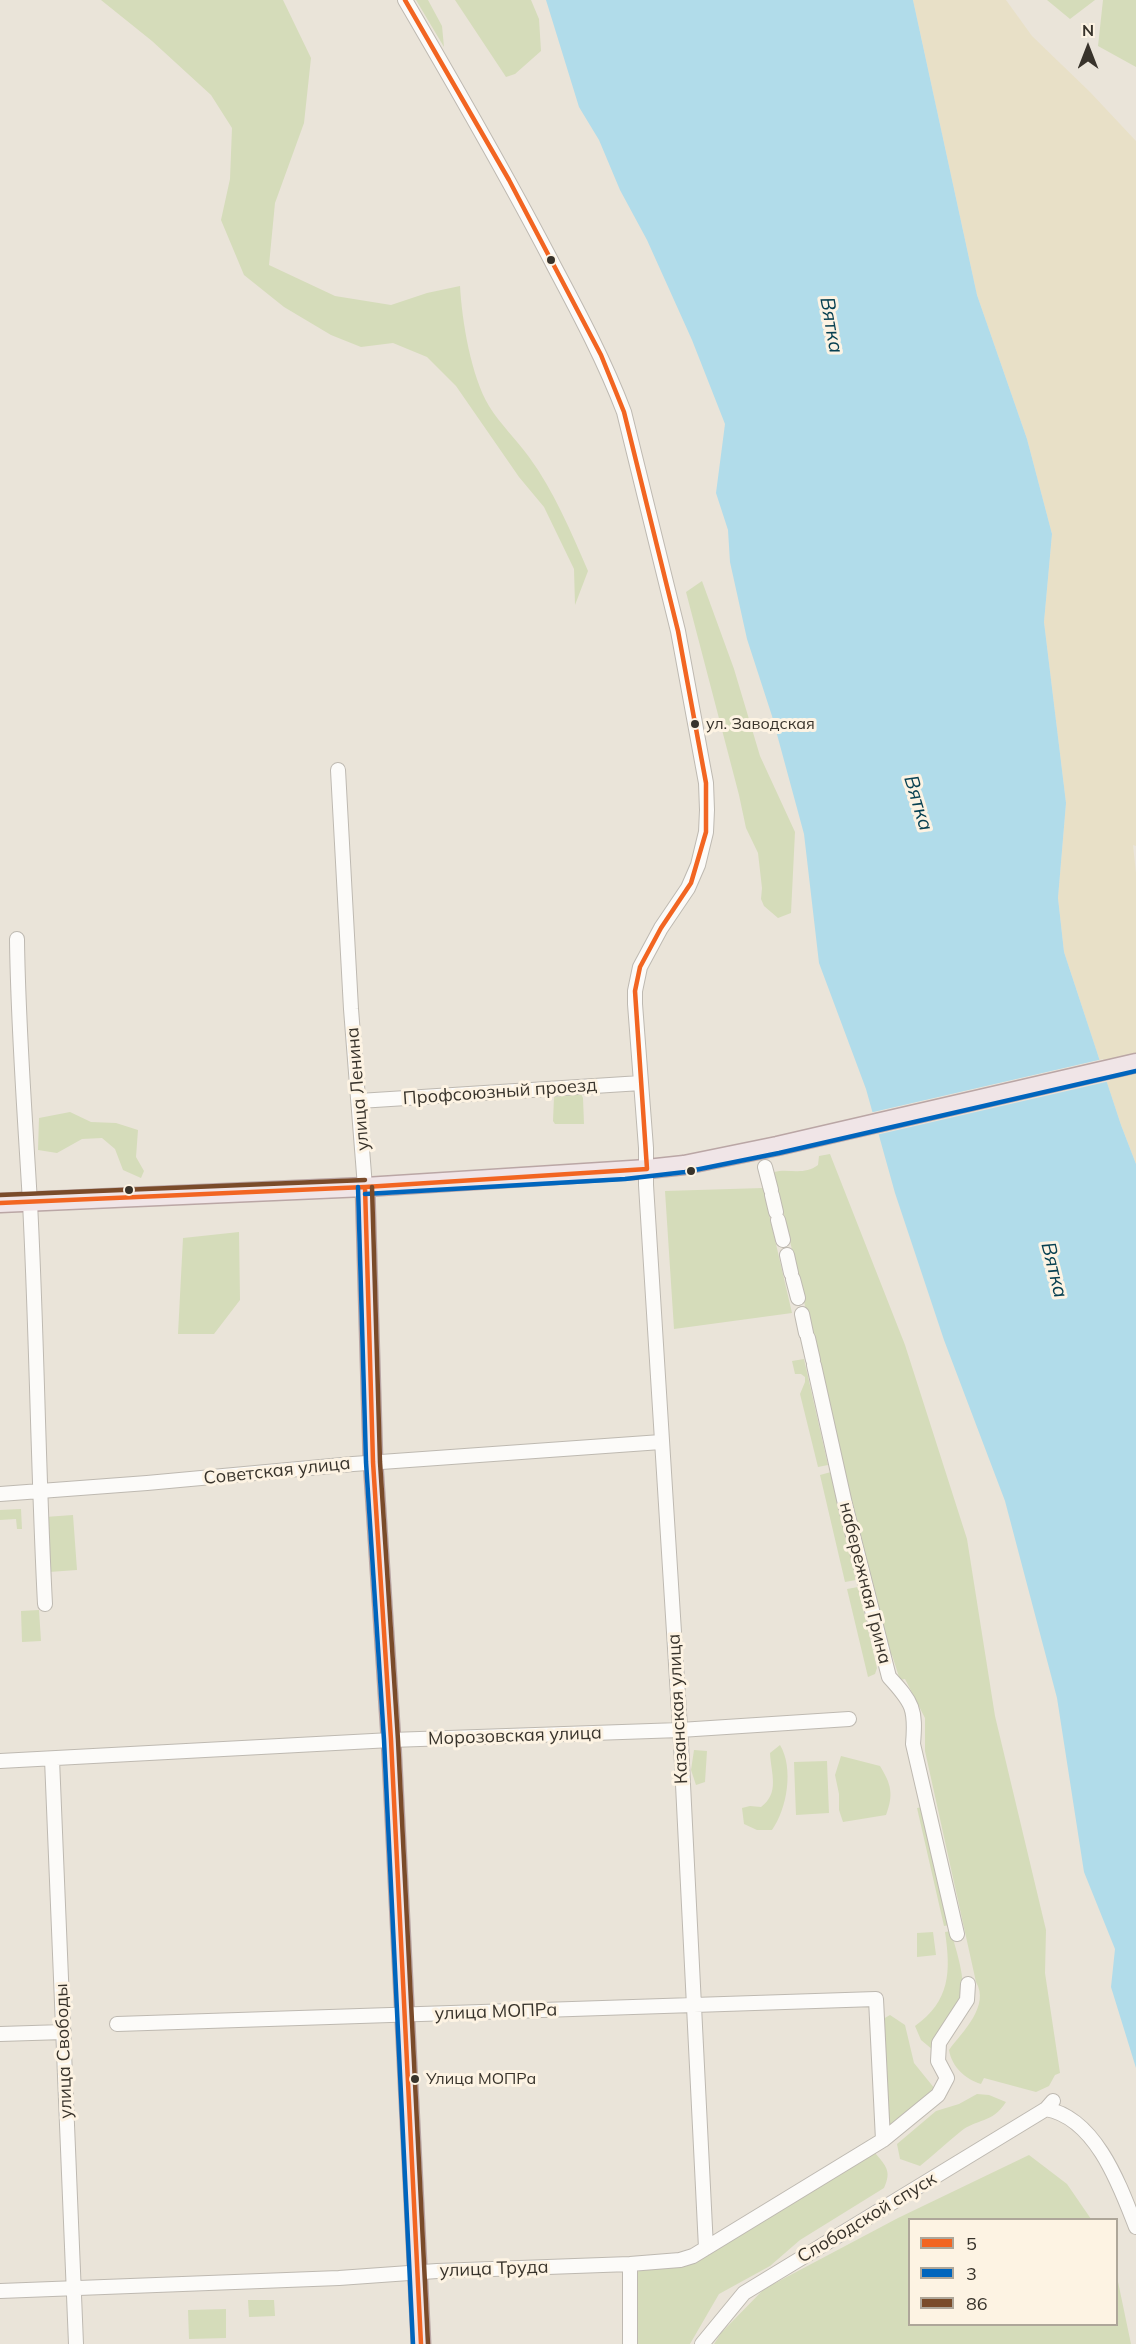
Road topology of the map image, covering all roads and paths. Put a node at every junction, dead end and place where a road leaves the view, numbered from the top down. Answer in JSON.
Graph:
{"nodes":[{"id":1,"x":405,"y":0,"type":"edge"},
{"id":2,"x":338,"y":770,"type":"dead end"},
{"id":3,"x":17,"y":939,"type":"dead end"},
{"id":4,"x":1136,"y":1063,"type":"edge"},
{"id":5,"x":640,"y":1083,"type":"junction"},
{"id":6,"x":359,"y":1101,"type":"junction"},
{"id":7,"x":765,"y":1167,"type":"dead end"},
{"id":8,"x":647,"y":1170,"type":"junction"},
{"id":9,"x":365,"y":1187,"type":"junction"},
{"id":10,"x":30,"y":1202,"type":"junction"},
{"id":11,"x":0,"y":1203,"type":"edge"},
{"id":12,"x":783,"y":1240,"type":"dead end"},
{"id":13,"x":787,"y":1255,"type":"dead end"},
{"id":14,"x":798,"y":1298,"type":"dead end"},
{"id":15,"x":802,"y":1314,"type":"dead end"},
{"id":16,"x":661,"y":1442,"type":"junction"},
{"id":17,"x":373,"y":1462,"type":"junction"},
{"id":18,"x":39,"y":1492,"type":"junction"},
{"id":19,"x":0,"y":1494,"type":"edge"},
{"id":20,"x":45,"y":1604,"type":"dead end"},
{"id":21,"x":849,"y":1719,"type":"dead end"},
{"id":22,"x":680,"y":1730,"type":"junction"},
{"id":23,"x":391,"y":1740,"type":"junction"},
{"id":24,"x":52,"y":1759,"type":"junction"},
{"id":25,"x":0,"y":1761,"type":"edge"},
{"id":26,"x":957,"y":1934,"type":"dead end"},
{"id":27,"x":968,"y":1984,"type":"dead end"},
{"id":28,"x":693,"y":2007,"type":"junction"},
{"id":29,"x":404,"y":2015,"type":"junction"},
{"id":30,"x":117,"y":2024,"type":"dead end"},
{"id":31,"x":64,"y":2032,"type":"junction"},
{"id":32,"x":0,"y":2034,"type":"edge"},
{"id":33,"x":883,"y":2140,"type":"junction"},
{"id":34,"x":1136,"y":2227,"type":"edge"},
{"id":35,"x":706,"y":2248,"type":"junction"},
{"id":36,"x":630,"y":2264,"type":"junction"},
{"id":37,"x":419,"y":2272,"type":"junction"},
{"id":38,"x":75,"y":2287,"type":"junction"},
{"id":39,"x":0,"y":2291,"type":"edge"},
{"id":40,"x":76,"y":2344,"type":"edge"},
{"id":41,"x":422,"y":2344,"type":"edge"},
{"id":42,"x":630,"y":2344,"type":"edge"},
{"id":43,"x":702,"y":2344,"type":"edge"}],
"edges":[{"from":1,"to":5,"type":"street","name":"Казанская улица"},
{"from":2,"to":6,"type":"street","name":"улица Ленина"},
{"from":3,"to":10,"type":"street"},
{"from":4,"to":8,"type":"main road"},
{"from":5,"to":6,"type":"street","name":"Профсоюзный проезд"},
{"from":5,"to":8,"type":"street","name":"Казанская улица"},
{"from":6,"to":9,"type":"street","name":"улица Ленина"},
{"from":7,"to":12,"type":"street"},
{"from":8,"to":9,"type":"main road"},
{"from":8,"to":16,"type":"street","name":"Казанская улица"},
{"from":9,"to":10,"type":"main road"},
{"from":9,"to":17,"type":"main road","name":"улица Ленина"},
{"from":10,"to":11,"type":"main road"},
{"from":10,"to":18,"type":"street"},
{"from":13,"to":14,"type":"street"},
{"from":15,"to":26,"type":"street","name":"набережная Грина"},
{"from":16,"to":17,"type":"street","name":"Советская улица"},
{"from":16,"to":22,"type":"street","name":"Казанская улица"},
{"from":17,"to":18,"type":"street","name":"Советская улица"},
{"from":17,"to":23,"type":"main road","name":"улица Ленина"},
{"from":18,"to":19,"type":"street","name":"Советская улица"},
{"from":18,"to":20,"type":"street"},
{"from":21,"to":22,"type":"street","name":"Морозовская улица"},
{"from":22,"to":23,"type":"street","name":"Морозовская улица"},
{"from":22,"to":28,"type":"street","name":"Казанская улица"},
{"from":23,"to":24,"type":"street","name":"Морозовская улица"},
{"from":23,"to":29,"type":"main road","name":"улица Ленина"},
{"from":24,"to":25,"type":"street","name":"Морозовская улица"},
{"from":24,"to":31,"type":"street","name":"улица Свободы"},
{"from":27,"to":33,"type":"street"},
{"from":28,"to":29,"type":"street","name":"улица МОПРа"},
{"from":28,"to":33,"type":"street","name":"улица МОПРа"},
{"from":28,"to":35,"type":"street","name":"Казанская улица"},
{"from":29,"to":30,"type":"street","name":"улица МОПРа"},
{"from":29,"to":37,"type":"main road","name":"улица Ленина"},
{"from":31,"to":32,"type":"street"},
{"from":31,"to":38,"type":"street","name":"улица Свободы"},
{"from":33,"to":35,"type":"street","name":"улица Труда"},
{"from":34,"to":43,"type":"street","name":"Слободской спуск"},
{"from":35,"to":36,"type":"street","name":"улица Труда"},
{"from":36,"to":37,"type":"street","name":"улица Труда"},
{"from":36,"to":42,"type":"street"},
{"from":37,"to":38,"type":"street","name":"улица Труда"},
{"from":37,"to":41,"type":"main road","name":"улица Ленина"},
{"from":38,"to":39,"type":"street","name":"улица Труда"},
{"from":38,"to":40,"type":"street","name":"улица Свободы"}]}
